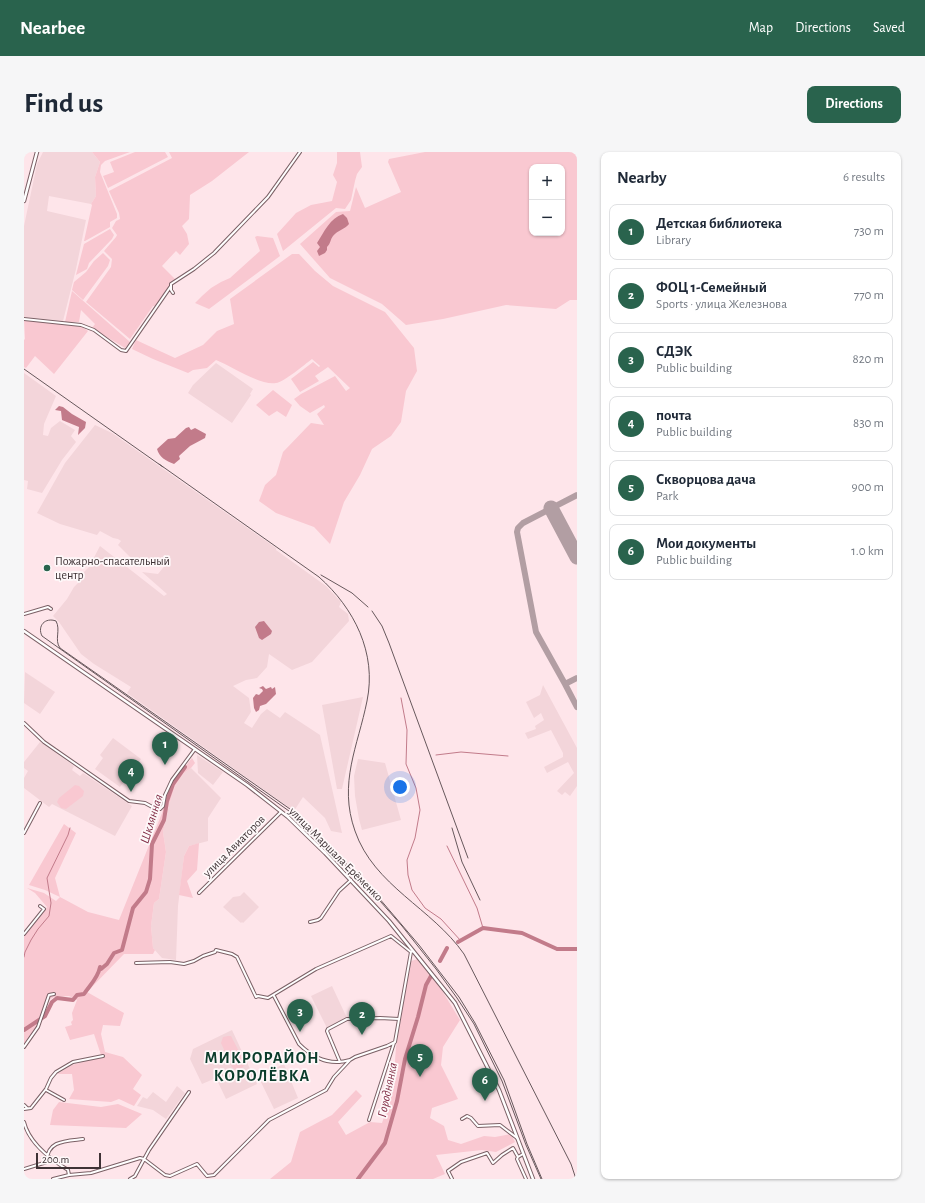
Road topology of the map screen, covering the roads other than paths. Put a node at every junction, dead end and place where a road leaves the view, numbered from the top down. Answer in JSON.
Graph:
{"nodes":[{"id":1,"x":37,"y":152,"type":"edge"},
{"id":2,"x":300,"y":152,"type":"edge"},
{"id":3,"x":24,"y":201,"type":"edge"},
{"id":4,"x":171,"y":284,"type":"junction"},
{"id":5,"x":173,"y":293,"type":"dead end"},
{"id":6,"x":24,"y":319,"type":"edge"},
{"id":7,"x":51,"y":608,"type":"dead end"},
{"id":8,"x":24,"y":614,"type":"edge"},
{"id":9,"x":24,"y":631,"type":"edge"},
{"id":10,"x":24,"y":723,"type":"edge"},
{"id":11,"x":195,"y":750,"type":"junction"},
{"id":12,"x":40,"y":803,"type":"dead end"},
{"id":13,"x":281,"y":812,"type":"junction"},
{"id":14,"x":24,"y":833,"type":"edge"},
{"id":15,"x":350,"y":880,"type":"junction"},
{"id":16,"x":200,"y":893,"type":"dead end"},
{"id":17,"x":40,"y":906,"type":"dead end"},
{"id":18,"x":310,"y":922,"type":"dead end"},
{"id":19,"x":24,"y":934,"type":"edge"},
{"id":20,"x":412,"y":951,"type":"junction"},
{"id":21,"x":136,"y":963,"type":"dead end"},
{"id":22,"x":54,"y":994,"type":"dead end"},
{"id":23,"x":274,"y":996,"type":"junction"},
{"id":24,"x":399,"y":1019,"type":"junction"},
{"id":25,"x":395,"y":1042,"type":"junction"},
{"id":26,"x":24,"y":1047,"type":"edge"},
{"id":27,"x":102,"y":1056,"type":"dead end"},
{"id":28,"x":350,"y":1060,"type":"junction"},
{"id":29,"x":340,"y":1062,"type":"junction"},
{"id":30,"x":46,"y":1090,"type":"junction"},
{"id":31,"x":189,"y":1092,"type":"dead end"},
{"id":32,"x":64,"y":1100,"type":"dead end"},
{"id":33,"x":24,"y":1104,"type":"edge"},
{"id":34,"x":25,"y":1108,"type":"edge"},
{"id":35,"x":462,"y":1119,"type":"dead end"},
{"id":36,"x":369,"y":1120,"type":"dead end"},
{"id":37,"x":24,"y":1122,"type":"edge"},
{"id":38,"x":518,"y":1138,"type":"junction"},
{"id":39,"x":83,"y":1139,"type":"dead end"},
{"id":40,"x":47,"y":1154,"type":"junction"},
{"id":41,"x":524,"y":1154,"type":"junction"},
{"id":42,"x":518,"y":1157,"type":"junction"},
{"id":43,"x":144,"y":1159,"type":"junction"},
{"id":44,"x":24,"y":1169,"type":"edge"},
{"id":45,"x":69,"y":1174,"type":"junction"},
{"id":46,"x":165,"y":1175,"type":"junction"},
{"id":47,"x":53,"y":1179,"type":"edge"},
{"id":48,"x":130,"y":1179,"type":"edge"},
{"id":49,"x":168,"y":1179,"type":"edge"},
{"id":50,"x":452,"y":1179,"type":"edge"},
{"id":51,"x":526,"y":1179,"type":"edge"},
{"id":52,"x":533,"y":1179,"type":"edge"}],
"edges":[{"from":1,"to":3,"type":"main road"},
{"from":2,"to":4,"type":"street"},
{"from":4,"to":5,"type":"street"},
{"from":4,"to":6,"type":"street"},
{"from":7,"to":8,"type":"street"},
{"from":9,"to":11,"type":"main road","name":"улица Маршала Ерёменко"},
{"from":10,"to":11,"type":"street"},
{"from":11,"to":13,"type":"main road","name":"улица Маршала Ерёменко"},
{"from":12,"to":14,"type":"street"},
{"from":13,"to":15,"type":"main road","name":"улица Маршала Ерёменко"},
{"from":13,"to":16,"type":"street","name":"улица Авиаторов"},
{"from":15,"to":18,"type":"street"},
{"from":15,"to":20,"type":"main road","name":"улица Маршала Ерёменко"},
{"from":17,"to":19,"type":"street"},
{"from":20,"to":23,"type":"street"},
{"from":20,"to":24,"type":"street"},
{"from":20,"to":38,"type":"main road","name":"улица Маршала Ерёменко"},
{"from":21,"to":23,"type":"street"},
{"from":22,"to":26,"type":"street"},
{"from":23,"to":29,"type":"street"},
{"from":24,"to":25,"type":"street"},
{"from":24,"to":29,"type":"street"},
{"from":25,"to":28,"type":"street"},
{"from":25,"to":36,"type":"street"},
{"from":27,"to":30,"type":"street"},
{"from":28,"to":29,"type":"street"},
{"from":28,"to":46,"type":"street"},
{"from":30,"to":32,"type":"street"},
{"from":30,"to":34,"type":"street"},
{"from":31,"to":43,"type":"street"},
{"from":33,"to":34,"type":"street"},
{"from":35,"to":38,"type":"street"},
{"from":37,"to":40,"type":"street"},
{"from":38,"to":41,"type":"main road","name":"улица Маршала Ерёменко"},
{"from":39,"to":40,"type":"street"},
{"from":40,"to":44,"type":"street"},
{"from":40,"to":45,"type":"street"},
{"from":41,"to":42,"type":"street"},
{"from":41,"to":52,"type":"main road","name":"улица Маршала Ерёменко"},
{"from":42,"to":50,"type":"street"},
{"from":42,"to":51,"type":"street"},
{"from":43,"to":45,"type":"street"},
{"from":43,"to":46,"type":"street"},
{"from":43,"to":48,"type":"street"},
{"from":45,"to":47,"type":"street"},
{"from":46,"to":49,"type":"street"}]}
